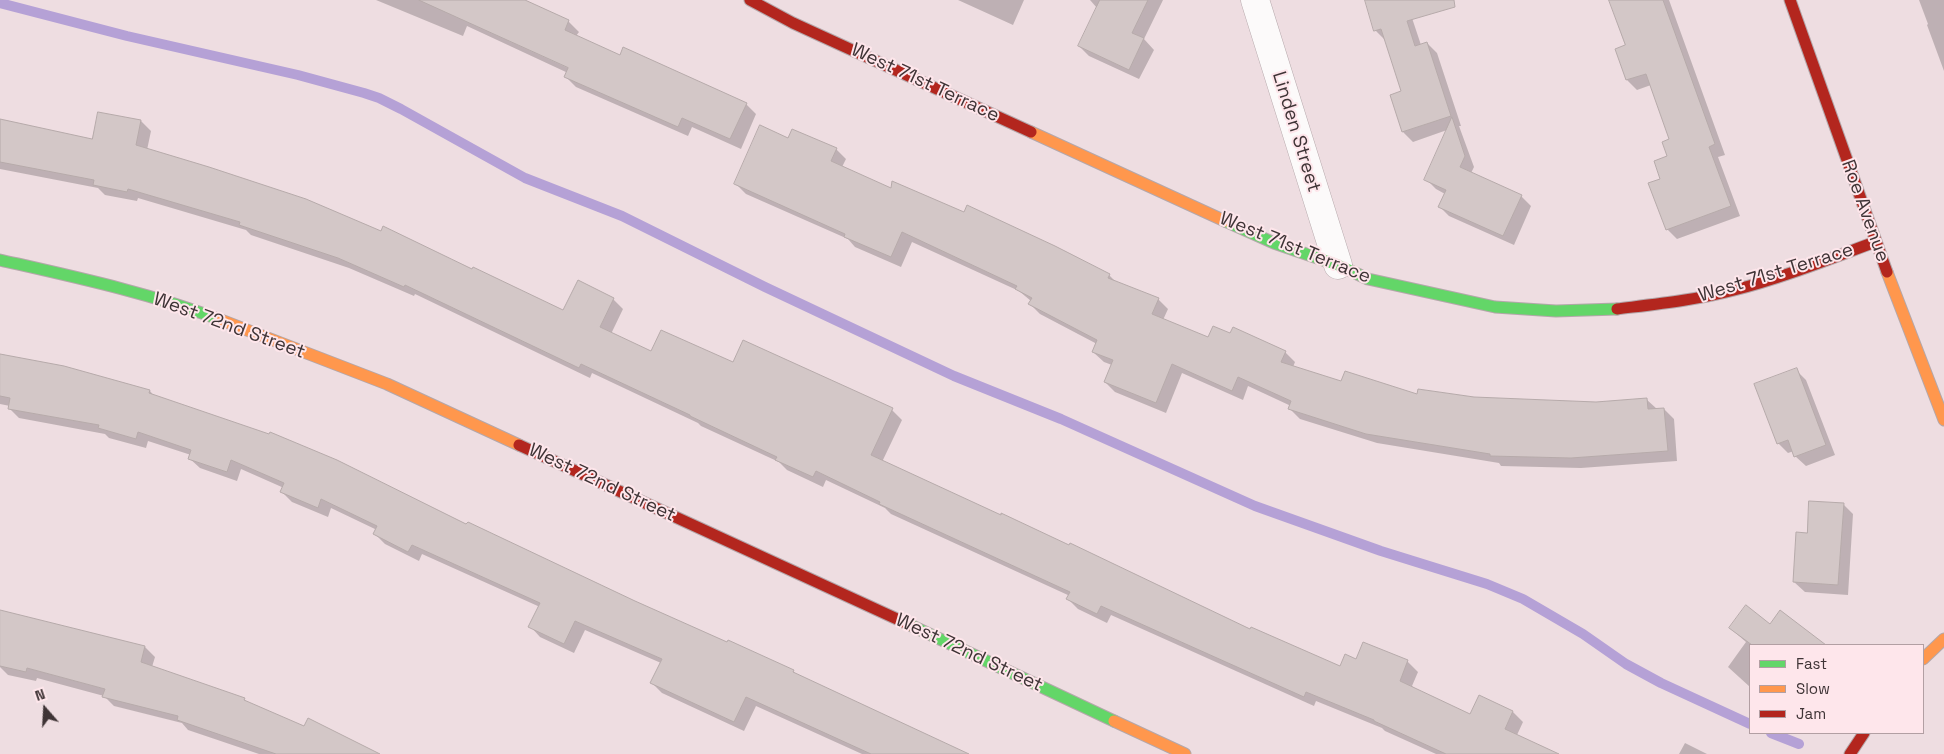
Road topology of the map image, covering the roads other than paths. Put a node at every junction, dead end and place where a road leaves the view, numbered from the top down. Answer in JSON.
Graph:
{"nodes":[{"id":1,"x":750,"y":0,"type":"edge"},
{"id":2,"x":1254,"y":0,"type":"edge"},
{"id":3,"x":1790,"y":0,"type":"edge"},
{"id":4,"x":1876,"y":242,"type":"junction"},
{"id":5,"x":0,"y":260,"type":"edge"},
{"id":6,"x":1338,"y":265,"type":"junction"},
{"id":7,"x":1944,"y":420,"type":"edge"},
{"id":8,"x":1944,"y":639,"type":"edge"},
{"id":9,"x":1924,"y":659,"type":"edge"},
{"id":10,"x":1863,"y":734,"type":"edge"},
{"id":11,"x":1185,"y":754,"type":"edge"},
{"id":12,"x":1850,"y":754,"type":"edge"}],
"edges":[{"from":1,"to":6,"type":"street","name":"West 71st Terrace"},
{"from":2,"to":6,"type":"street","name":"Linden Street"},
{"from":3,"to":4,"type":"street","name":"Roe Avenue"},
{"from":4,"to":6,"type":"street","name":"West 71st Terrace"},
{"from":4,"to":7,"type":"street","name":"Roe Avenue"},
{"from":5,"to":11,"type":"street","name":"West 72nd Street"},
{"from":8,"to":9,"type":"street"},
{"from":10,"to":12,"type":"street"}]}
